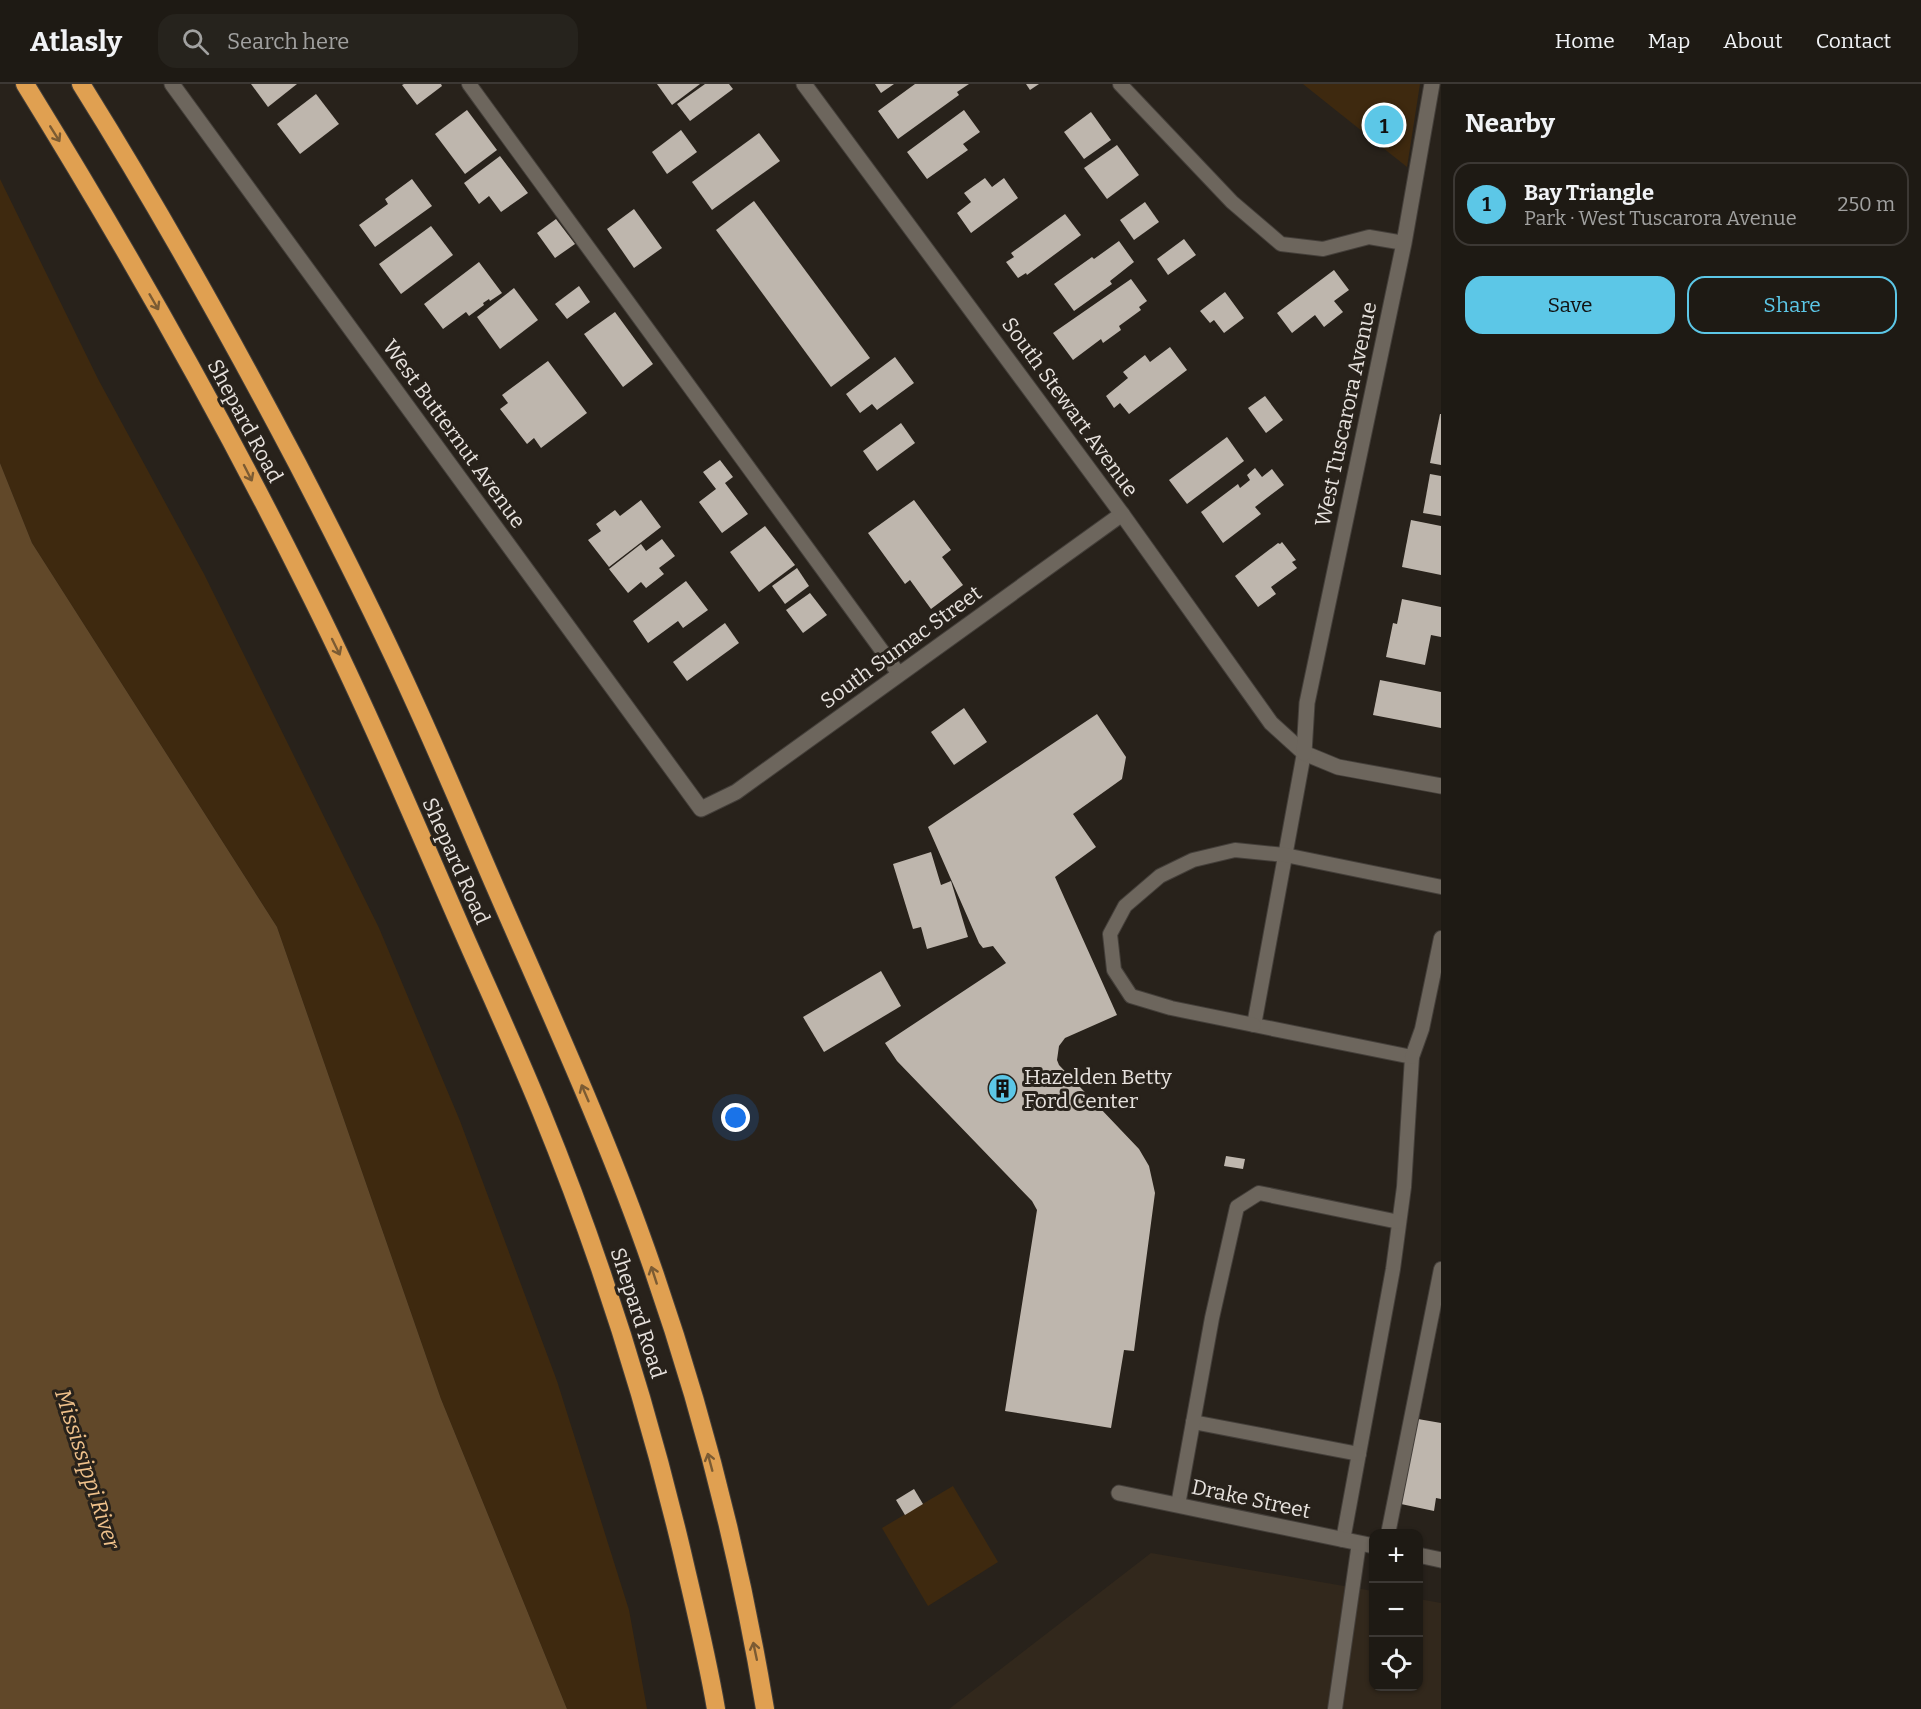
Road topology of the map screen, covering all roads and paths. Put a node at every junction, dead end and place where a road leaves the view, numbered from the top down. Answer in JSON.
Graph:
{"nodes":[{"id":1,"x":25,"y":84,"type":"edge"},
{"id":2,"x":81,"y":84,"type":"edge"},
{"id":3,"x":172,"y":84,"type":"edge"},
{"id":4,"x":469,"y":84,"type":"edge"},
{"id":5,"x":804,"y":84,"type":"edge"},
{"id":6,"x":1120,"y":84,"type":"edge"},
{"id":7,"x":1432,"y":84,"type":"edge"},
{"id":8,"x":1404,"y":243,"type":"junction"},
{"id":9,"x":1122,"y":514,"type":"junction"},
{"id":10,"x":899,"y":674,"type":"junction"},
{"id":11,"x":1304,"y":753,"type":"junction"},
{"id":12,"x":1441,"y":786,"type":"edge"},
{"id":13,"x":701,"y":809,"type":"joint"},
{"id":14,"x":1286,"y":855,"type":"junction"},
{"id":15,"x":1441,"y":887,"type":"edge"},
{"id":16,"x":1441,"y":938,"type":"edge"},
{"id":17,"x":1254,"y":1025,"type":"junction"},
{"id":18,"x":1412,"y":1057,"type":"junction"},
{"id":19,"x":1400,"y":1222,"type":"junction"},
{"id":20,"x":1441,"y":1269,"type":"edge"},
{"id":21,"x":1193,"y":1422,"type":"junction"},
{"id":22,"x":1359,"y":1454,"type":"junction"},
{"id":23,"x":1119,"y":1493,"type":"dead end"},
{"id":24,"x":1178,"y":1505,"type":"junction"},
{"id":25,"x":1389,"y":1529,"type":"edge"},
{"id":26,"x":1343,"y":1540,"type":"junction"},
{"id":27,"x":1366,"y":1545,"type":"edge"},
{"id":28,"x":1423,"y":1556,"type":"edge"},
{"id":29,"x":1441,"y":1560,"type":"edge"},
{"id":30,"x":716,"y":1709,"type":"edge"},
{"id":31,"x":765,"y":1709,"type":"edge"},
{"id":32,"x":1335,"y":1709,"type":"edge"}],
"edges":[{"from":1,"to":30,"type":"highway","name":"Shepard Road","one_way":true},
{"from":31,"to":2,"type":"highway","name":"Shepard Road","one_way":true},
{"from":3,"to":13,"type":"street","name":"West Butternut Avenue"},
{"from":4,"to":10,"type":"lane"},
{"from":5,"to":9,"type":"street","name":"South Stewart Avenue"},
{"from":6,"to":8,"type":"lane"},
{"from":7,"to":8,"type":"street","name":"West Tuscarora Avenue"},
{"from":8,"to":11,"type":"street","name":"West Tuscarora Avenue"},
{"from":9,"to":10,"type":"street","name":"South Sumac Street"},
{"from":9,"to":11,"type":"street","name":"South Stewart Avenue"},
{"from":10,"to":13,"type":"street","name":"South Sumac Street"},
{"from":11,"to":12,"type":"street","name":"South Stewart Avenue"},
{"from":11,"to":14,"type":"lane"},
{"from":14,"to":15,"type":"lane"},
{"from":14,"to":17,"type":"lane"},
{"from":14,"to":17,"type":"lane"},
{"from":16,"to":18,"type":"lane"},
{"from":17,"to":18,"type":"lane"},
{"from":18,"to":19,"type":"lane"},
{"from":19,"to":21,"type":"lane"},
{"from":19,"to":22,"type":"lane"},
{"from":20,"to":25,"type":"lane"},
{"from":21,"to":22,"type":"lane"},
{"from":21,"to":24,"type":"lane"},
{"from":22,"to":26,"type":"lane"},
{"from":23,"to":24,"type":"street","name":"Drake Street"},
{"from":24,"to":26,"type":"street","name":"Drake Street"},
{"from":26,"to":27,"type":"street","name":"Drake Street"},
{"from":27,"to":32,"type":"lane"},
{"from":28,"to":29,"type":"street"}]}
